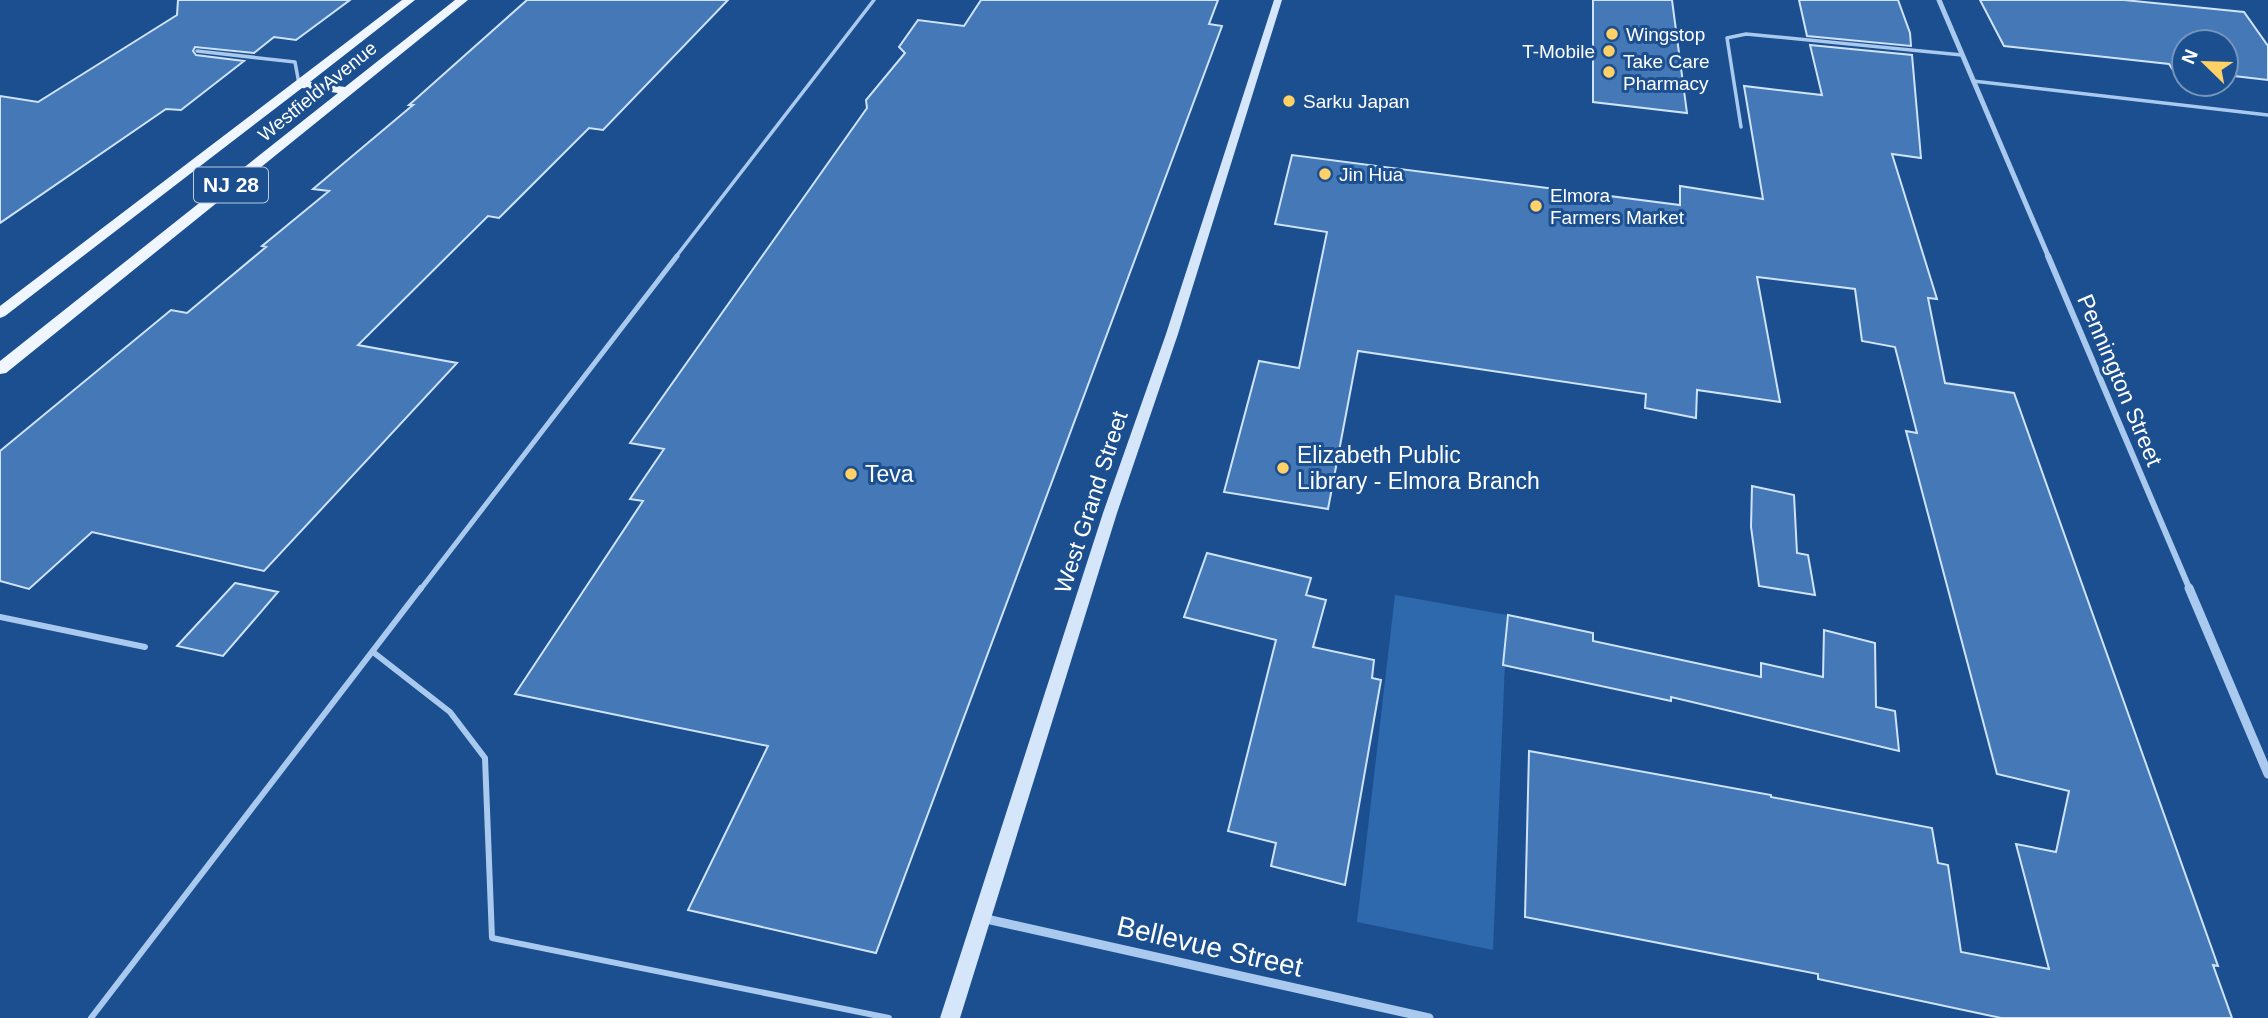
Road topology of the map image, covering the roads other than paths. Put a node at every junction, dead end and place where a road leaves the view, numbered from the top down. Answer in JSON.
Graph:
{"nodes":[{"id":1,"x":409,"y":0,"type":"edge"},
{"id":2,"x":462,"y":0,"type":"edge"},
{"id":3,"x":874,"y":0,"type":"edge"},
{"id":4,"x":1278,"y":0,"type":"edge"},
{"id":5,"x":1939,"y":0,"type":"edge"},
{"id":6,"x":197,"y":51,"type":"dead end"},
{"id":7,"x":1962,"y":55,"type":"junction"},
{"id":8,"x":1973,"y":81,"type":"junction"},
{"id":9,"x":299,"y":84,"type":"junction"},
{"id":10,"x":348,"y":90,"type":"junction"},
{"id":11,"x":2268,"y":115,"type":"edge"},
{"id":12,"x":1741,"y":127,"type":"dead end"},
{"id":13,"x":0,"y":313,"type":"edge"},
{"id":14,"x":0,"y":369,"type":"edge"},
{"id":15,"x":0,"y":617,"type":"edge"},
{"id":16,"x":145,"y":647,"type":"dead end"},
{"id":17,"x":373,"y":652,"type":"junction"},
{"id":18,"x":2268,"y":774,"type":"edge"},
{"id":19,"x":982,"y":918,"type":"junction"},
{"id":20,"x":91,"y":1018,"type":"edge"},
{"id":21,"x":889,"y":1018,"type":"edge"},
{"id":22,"x":950,"y":1018,"type":"edge"},
{"id":23,"x":1429,"y":1018,"type":"edge"}],
"edges":[{"from":1,"to":9,"type":"main road","name":"Westfield Avenue","number":"NJ 28"},
{"from":2,"to":10,"type":"main road","name":"Westfield Avenue","number":"NJ 28"},
{"from":3,"to":17,"type":"lane"},
{"from":4,"to":19,"type":"street","name":"West Grand Street"},
{"from":5,"to":7,"type":"street","name":"Pennington Street"},
{"from":6,"to":9,"type":"lane"},
{"from":7,"to":8,"type":"street","name":"Pennington Street"},
{"from":7,"to":12,"type":"lane"},
{"from":8,"to":11,"type":"lane"},
{"from":8,"to":18,"type":"street","name":"Pennington Street"},
{"from":9,"to":10,"type":"main road"},
{"from":9,"to":13,"type":"main road","name":"Westfield Avenue","number":"NJ 28"},
{"from":10,"to":14,"type":"main road","name":"Westfield Avenue","number":"NJ 28"},
{"from":15,"to":16,"type":"lane"},
{"from":17,"to":20,"type":"lane"},
{"from":17,"to":21,"type":"lane"},
{"from":19,"to":22,"type":"street","name":"West Grand Street"},
{"from":19,"to":23,"type":"street","name":"Bellevue Street"}]}
